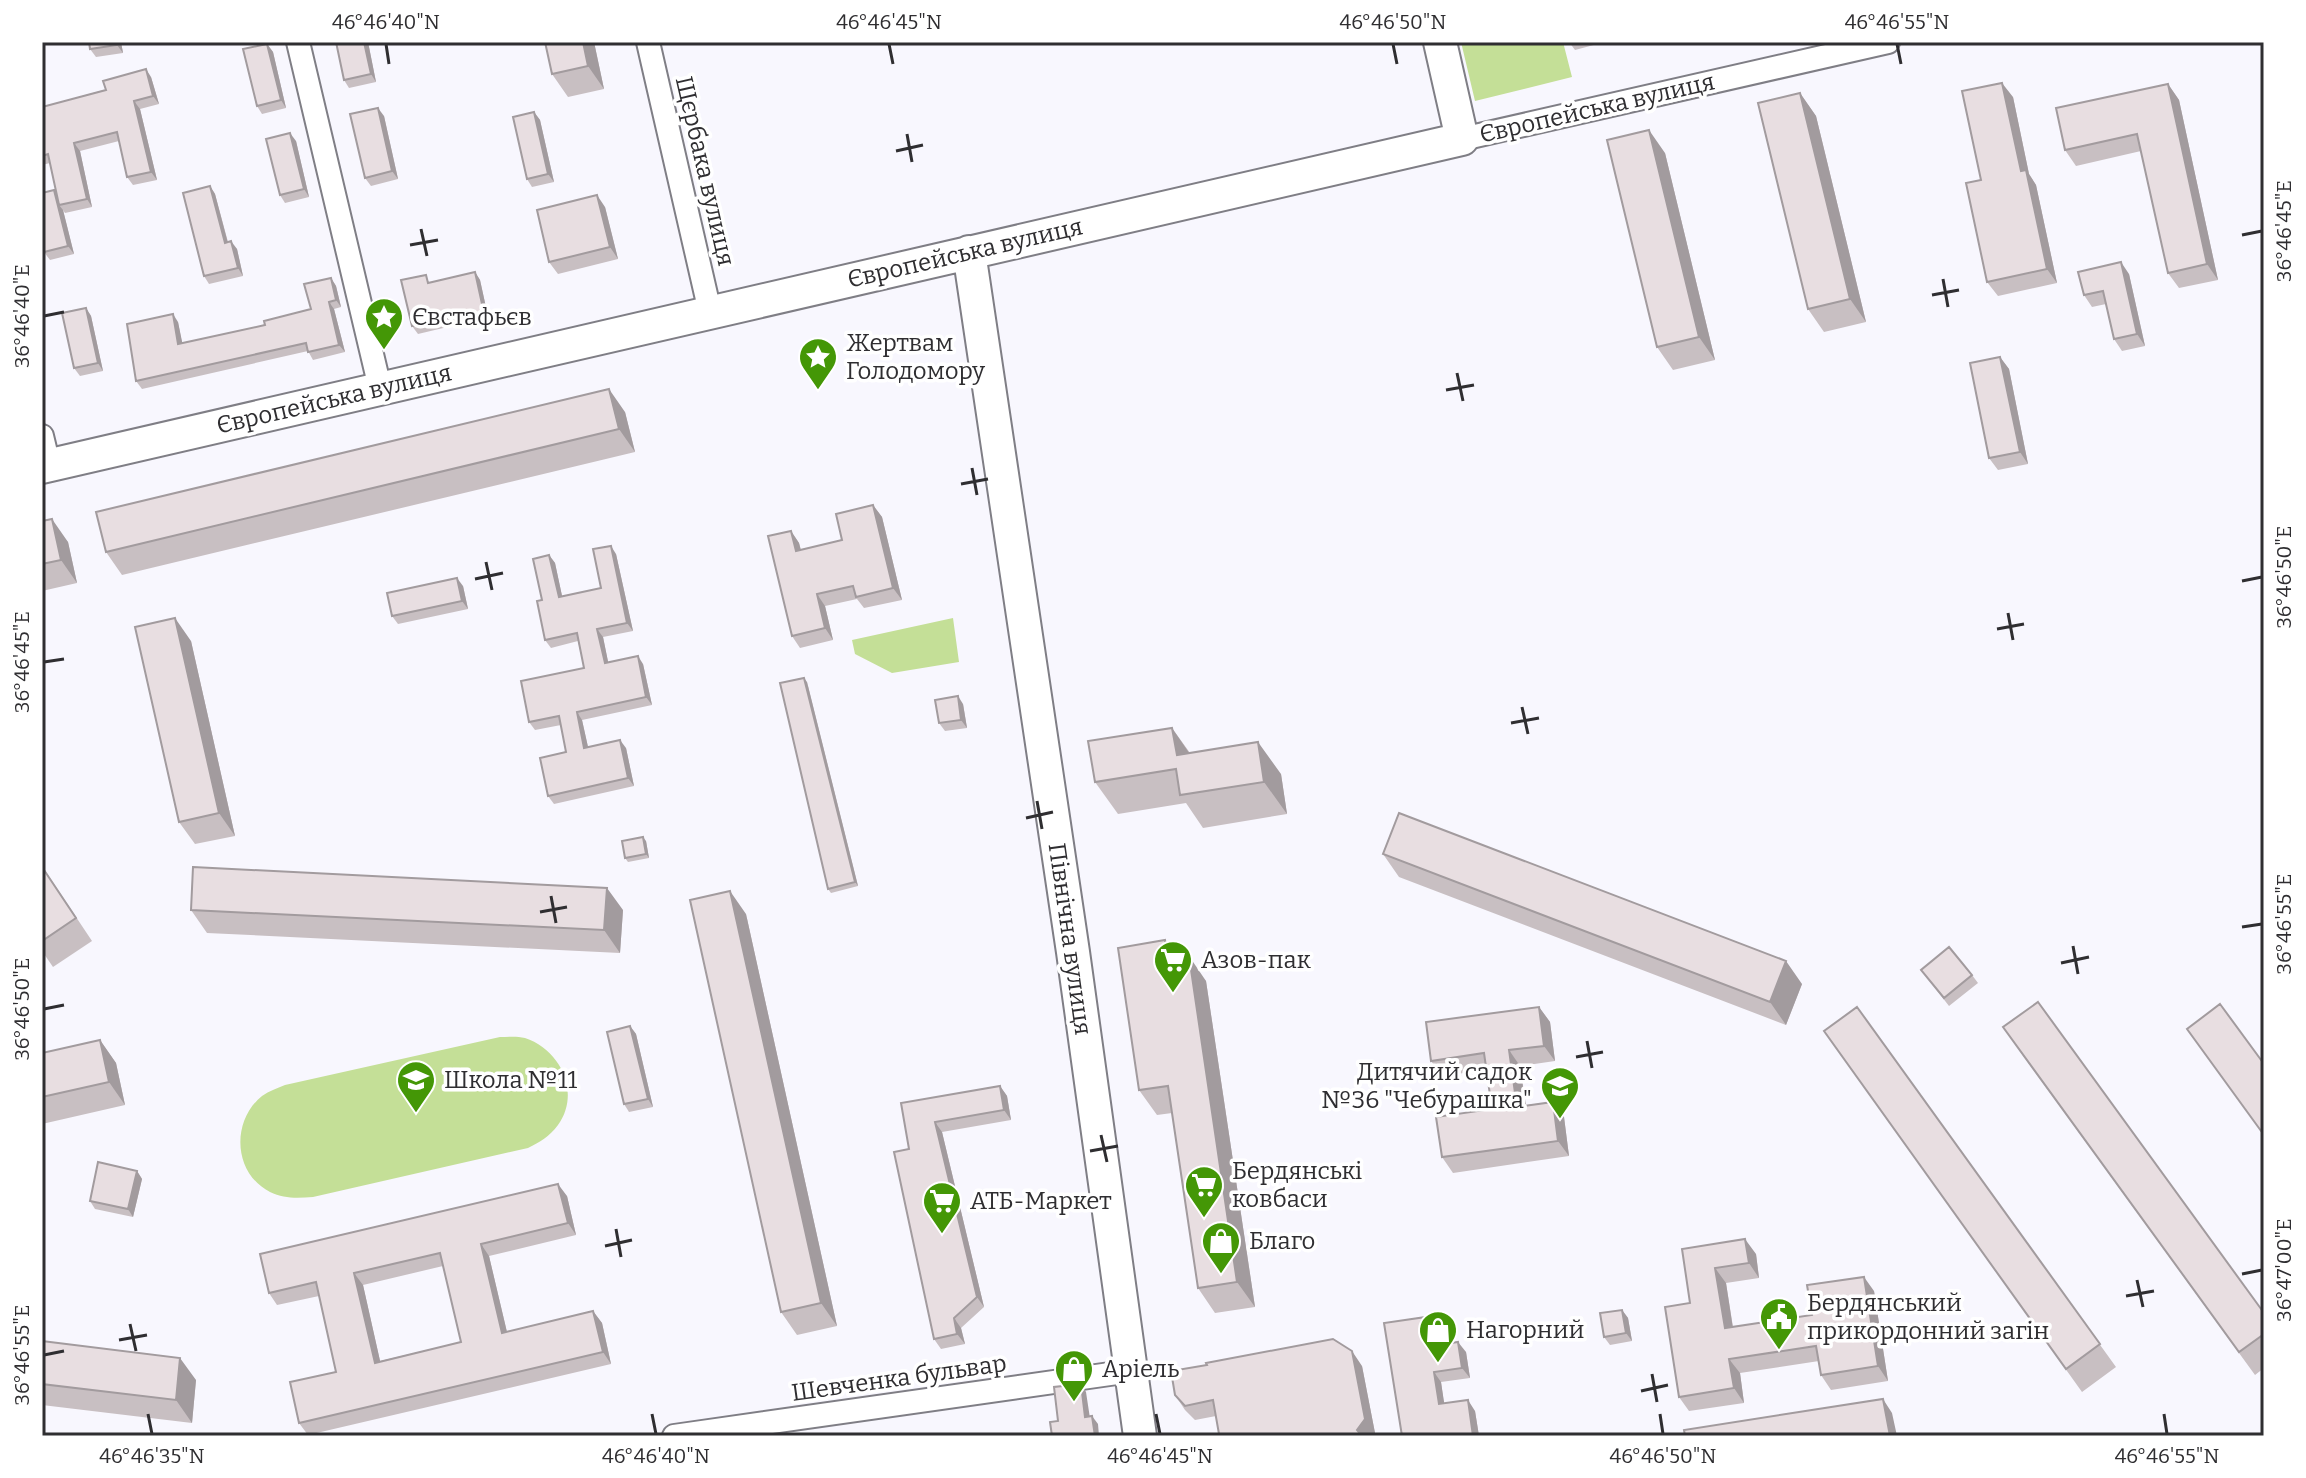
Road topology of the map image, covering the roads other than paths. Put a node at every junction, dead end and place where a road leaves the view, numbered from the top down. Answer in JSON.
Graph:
{"nodes":[{"id":1,"x":298,"y":42,"type":"edge"},
{"id":2,"x":648,"y":42,"type":"edge"},
{"id":3,"x":1440,"y":42,"type":"edge"},
{"id":4,"x":1888,"y":42,"type":"edge"},
{"id":5,"x":1462,"y":139,"type":"junction"},
{"id":6,"x":969,"y":252,"type":"junction"},
{"id":7,"x":710,"y":312,"type":"junction"},
{"id":8,"x":380,"y":388,"type":"junction"},
{"id":9,"x":44,"y":456,"type":"edge"},
{"id":10,"x":1131,"y":1371,"type":"junction"},
{"id":11,"x":674,"y":1436,"type":"edge"},
{"id":12,"x":1140,"y":1436,"type":"edge"}],
"edges":[{"from":1,"to":8,"type":"street"},
{"from":2,"to":7,"type":"street","name":"Щєрбака вулиця"},
{"from":3,"to":5,"type":"street"},
{"from":4,"to":5,"type":"street","name":"Європейська вулиця"},
{"from":5,"to":6,"type":"street","name":"Європейська вулиця"},
{"from":6,"to":7,"type":"street","name":"Європейська вулиця"},
{"from":6,"to":10,"type":"street","name":"Північна вулиця"},
{"from":7,"to":8,"type":"street","name":"Європейська вулиця"},
{"from":8,"to":9,"type":"street","name":"Європейська вулиця"},
{"from":10,"to":11,"type":"street","name":"Шевченка бульвар"},
{"from":10,"to":12,"type":"street","name":"Північна вулиця"}]}
